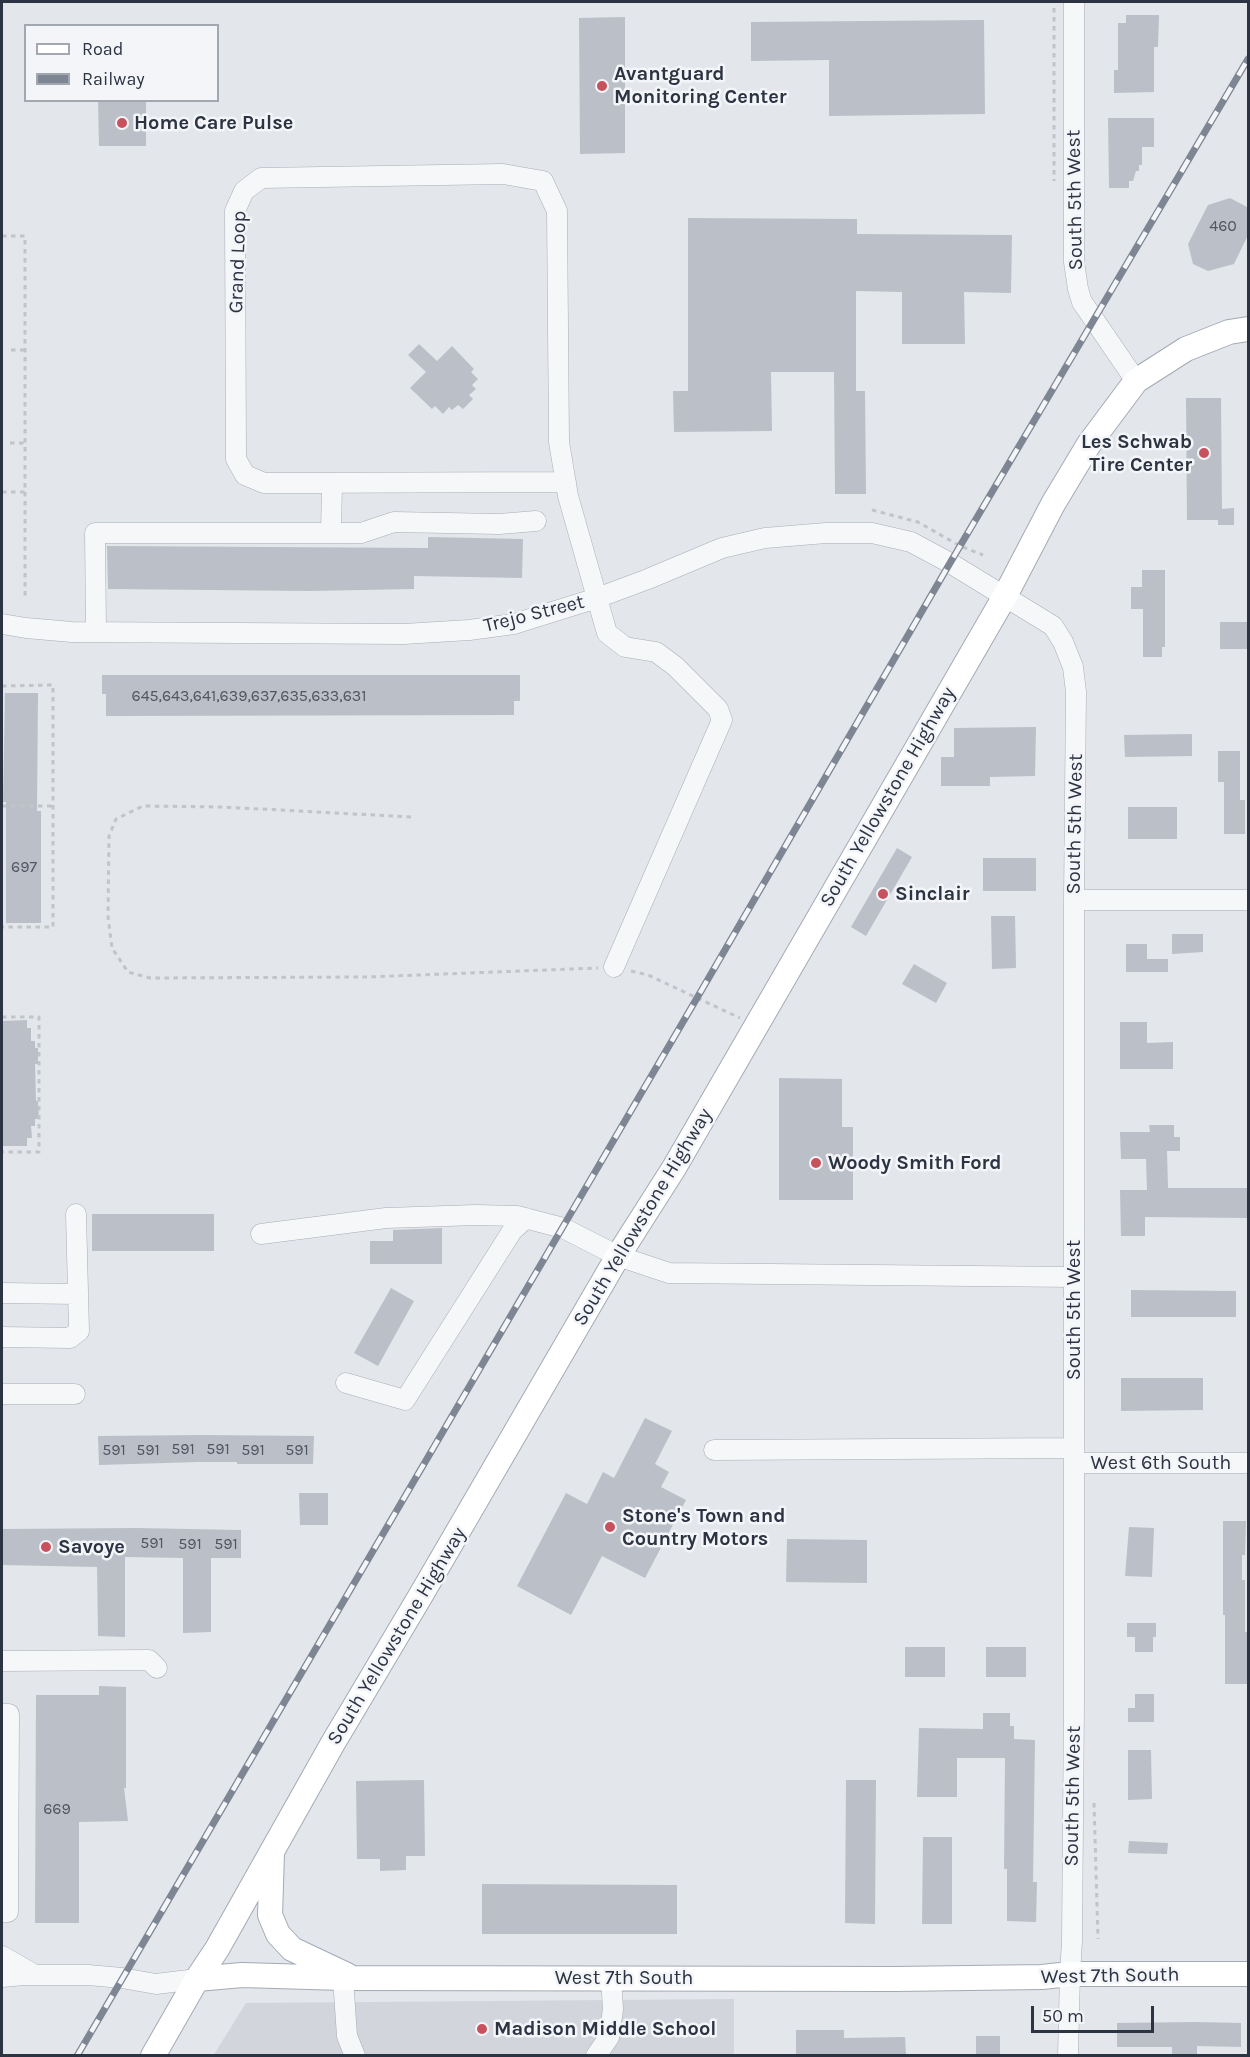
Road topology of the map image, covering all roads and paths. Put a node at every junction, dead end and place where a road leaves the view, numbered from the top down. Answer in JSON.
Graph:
{"nodes":[{"id":1,"x":1074,"y":2,"type":"edge"},
{"id":2,"x":1054,"y":8,"type":"dead end"},
{"id":3,"x":1054,"y":181,"type":"dead end"},
{"id":4,"x":2,"y":236,"type":"edge"},
{"id":5,"x":1248,"y":329,"type":"edge"},
{"id":6,"x":11,"y":350,"type":"dead end"},
{"id":7,"x":25,"y":350,"type":"junction"},
{"id":8,"x":1136,"y":381,"type":"junction"},
{"id":9,"x":10,"y":443,"type":"dead end"},
{"id":10,"x":25,"y":443,"type":"junction"},
{"id":11,"x":566,"y":482,"type":"junction"},
{"id":12,"x":332,"y":483,"type":"junction"},
{"id":13,"x":2,"y":492,"type":"edge"},
{"id":14,"x":25,"y":492,"type":"junction"},
{"id":15,"x":536,"y":521,"type":"dead end"},
{"id":16,"x":331,"y":533,"type":"junction"},
{"id":17,"x":1005,"y":596,"type":"junction"},
{"id":18,"x":25,"y":598,"type":"dead end"},
{"id":19,"x":597,"y":598,"type":"junction"},
{"id":20,"x":2,"y":624,"type":"edge"},
{"id":21,"x":96,"y":632,"type":"junction"},
{"id":22,"x":2,"y":686,"type":"edge"},
{"id":23,"x":2,"y":806,"type":"edge"},
{"id":24,"x":53,"y":806,"type":"junction"},
{"id":25,"x":411,"y":817,"type":"dead end"},
{"id":26,"x":1074,"y":900,"type":"junction"},
{"id":27,"x":1248,"y":900,"type":"edge"},
{"id":28,"x":2,"y":927,"type":"edge"},
{"id":29,"x":614,"y":967,"type":"junction"},
{"id":30,"x":2,"y":1017,"type":"edge"},
{"id":31,"x":755,"y":1026,"type":"junction"},
{"id":32,"x":2,"y":1152,"type":"edge"},
{"id":33,"x":76,"y":1214,"type":"dead end"},
{"id":34,"x":526,"y":1218,"type":"junction"},
{"id":35,"x":261,"y":1234,"type":"dead end"},
{"id":36,"x":618,"y":1256,"type":"junction"},
{"id":37,"x":1074,"y":1277,"type":"junction"},
{"id":38,"x":2,"y":1293,"type":"edge"},
{"id":39,"x":78,"y":1294,"type":"junction"},
{"id":40,"x":2,"y":1337,"type":"edge"},
{"id":41,"x":346,"y":1383,"type":"dead end"},
{"id":42,"x":2,"y":1394,"type":"edge"},
{"id":43,"x":75,"y":1394,"type":"dead end"},
{"id":44,"x":714,"y":1450,"type":"dead end"},
{"id":45,"x":1074,"y":1456,"type":"junction"},
{"id":46,"x":1248,"y":1463,"type":"edge"},
{"id":47,"x":2,"y":1661,"type":"edge"},
{"id":48,"x":157,"y":1668,"type":"dead end"},
{"id":49,"x":2,"y":1714,"type":"edge"},
{"id":50,"x":1094,"y":1803,"type":"dead end"},
{"id":51,"x":272,"y":1849,"type":"junction"},
{"id":52,"x":2,"y":1912,"type":"edge"},
{"id":53,"x":1098,"y":1939,"type":"dead end"},
{"id":54,"x":2,"y":1956,"type":"edge"},
{"id":55,"x":35,"y":1974,"type":"junction"},
{"id":56,"x":1070,"y":1974,"type":"junction"},
{"id":57,"x":1248,"y":1974,"type":"edge"},
{"id":58,"x":2,"y":1977,"type":"edge"},
{"id":59,"x":610,"y":1977,"type":"junction"},
{"id":60,"x":349,"y":1978,"type":"junction"},
{"id":61,"x":197,"y":1979,"type":"junction"},
{"id":62,"x":153,"y":2055,"type":"edge"},
{"id":63,"x":355,"y":2055,"type":"edge"},
{"id":64,"x":596,"y":2055,"type":"edge"},
{"id":65,"x":1068,"y":2055,"type":"edge"}],
"edges":[{"from":1,"to":8,"type":"street","name":"South 5th West"},
{"from":2,"to":3,"type":"path"},
{"from":4,"to":7,"type":"path"},
{"from":5,"to":8,"type":"main road"},
{"from":6,"to":7,"type":"path"},
{"from":7,"to":10,"type":"path"},
{"from":8,"to":17,"type":"main road","name":"South Yellowstone Highway"},
{"from":9,"to":10,"type":"path"},
{"from":10,"to":14,"type":"path"},
{"from":11,"to":12,"type":"street","name":"Grand Loop"},
{"from":11,"to":12,"type":"street","name":"Grand Loop"},
{"from":11,"to":19,"type":"street","name":"Grand Loop"},
{"from":12,"to":16,"type":"street"},
{"from":13,"to":14,"type":"path"},
{"from":14,"to":18,"type":"path"},
{"from":15,"to":16,"type":"street"},
{"from":16,"to":21,"type":"street"},
{"from":17,"to":19,"type":"street","name":"Trejo Street"},
{"from":17,"to":26,"type":"street","name":"South 5th West"},
{"from":17,"to":31,"type":"main road","name":"South Yellowstone Highway"},
{"from":19,"to":21,"type":"street","name":"Trejo Street"},
{"from":19,"to":29,"type":"street","name":"Grand Loop"},
{"from":20,"to":21,"type":"street","name":"Trejo Street"},
{"from":22,"to":24,"type":"path"},
{"from":23,"to":24,"type":"path"},
{"from":24,"to":28,"type":"path"},
{"from":25,"to":29,"type":"path"},
{"from":26,"to":27,"type":"street"},
{"from":26,"to":37,"type":"street","name":"South 5th West"},
{"from":29,"to":31,"type":"path"},
{"from":30,"to":32,"type":"path"},
{"from":31,"to":36,"type":"main road","name":"South Yellowstone Highway"},
{"from":33,"to":39,"type":"street"},
{"from":34,"to":35,"type":"street"},
{"from":34,"to":36,"type":"street"},
{"from":34,"to":41,"type":"street"},
{"from":36,"to":37,"type":"street"},
{"from":36,"to":51,"type":"main road","name":"South Yellowstone Highway"},
{"from":37,"to":45,"type":"street","name":"South 5th West"},
{"from":38,"to":39,"type":"street"},
{"from":39,"to":40,"type":"street"},
{"from":42,"to":43,"type":"street"},
{"from":44,"to":45,"type":"street","name":"West 6th South"},
{"from":45,"to":46,"type":"street","name":"West 6th South"},
{"from":45,"to":56,"type":"street","name":"South 5th West"},
{"from":47,"to":48,"type":"street"},
{"from":49,"to":52,"type":"street"},
{"from":50,"to":53,"type":"path"},
{"from":51,"to":60,"type":"main road"},
{"from":51,"to":61,"type":"main road","name":"South Yellowstone Highway"},
{"from":54,"to":55,"type":"street"},
{"from":55,"to":58,"type":"street","name":"West 7th South"},
{"from":55,"to":61,"type":"street","name":"West 7th South"},
{"from":56,"to":57,"type":"main road","name":"West 7th South"},
{"from":56,"to":59,"type":"main road","name":"West 7th South"},
{"from":56,"to":65,"type":"street","name":"South 5th West"},
{"from":59,"to":60,"type":"main road","name":"West 7th South"},
{"from":59,"to":64,"type":"street"},
{"from":60,"to":61,"type":"main road","name":"West 7th South"},
{"from":60,"to":63,"type":"street"},
{"from":61,"to":62,"type":"main road","name":"South Yellowstone Highway"}]}
